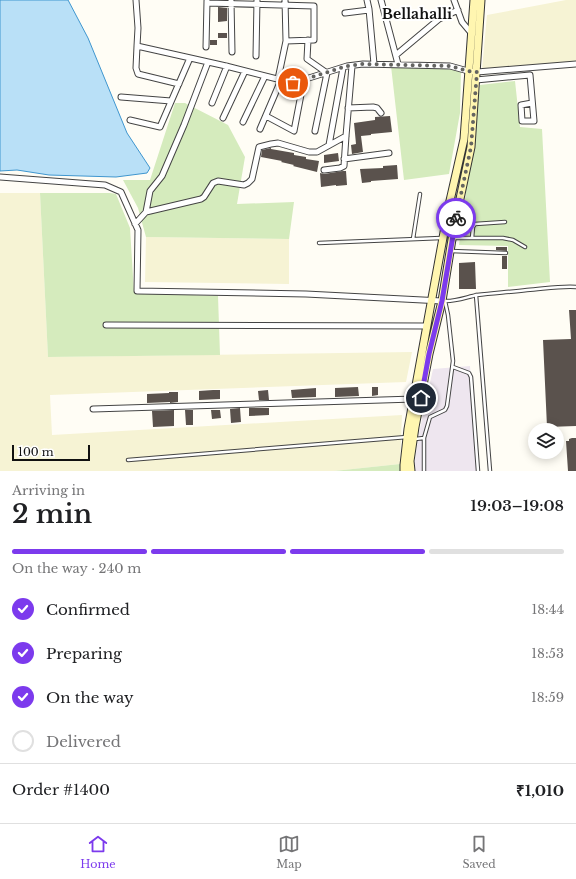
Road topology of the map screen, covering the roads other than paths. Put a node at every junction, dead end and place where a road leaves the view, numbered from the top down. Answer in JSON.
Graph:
{"nodes":[{"id":1,"x":136,"y":0,"type":"edge"},
{"id":2,"x":367,"y":0,"type":"edge"},
{"id":3,"x":381,"y":0,"type":"edge"},
{"id":4,"x":454,"y":0,"type":"edge"},
{"id":5,"x":474,"y":0,"type":"edge"},
{"id":6,"x":481,"y":0,"type":"edge"},
{"id":7,"x":207,"y":1,"type":"edge"},
{"id":8,"x":231,"y":2,"type":"edge"},
{"id":9,"x":257,"y":2,"type":"edge"},
{"id":10,"x":285,"y":2,"type":"edge"},
{"id":11,"x":314,"y":3,"type":"edge"},
{"id":12,"x":369,"y":10,"type":"junction"},
{"id":13,"x":458,"y":10,"type":"junction"},
{"id":14,"x":344,"y":13,"type":"dead end"},
{"id":15,"x":471,"y":33,"type":"junction"},
{"id":16,"x":308,"y":40,"type":"junction"},
{"id":17,"x":478,"y":40,"type":"junction"},
{"id":18,"x":286,"y":41,"type":"junction"},
{"id":19,"x":137,"y":46,"type":"junction"},
{"id":20,"x":206,"y":47,"type":"dead end"},
{"id":21,"x":232,"y":52,"type":"dead end"},
{"id":22,"x":396,"y":55,"type":"junction"},
{"id":23,"x":256,"y":56,"type":"dead end"},
{"id":24,"x":190,"y":58,"type":"junction"},
{"id":25,"x":208,"y":62,"type":"junction"},
{"id":26,"x":374,"y":64,"type":"junction"},
{"id":27,"x":398,"y":64,"type":"junction"},
{"id":28,"x":576,"y":64,"type":"edge"},
{"id":29,"x":227,"y":66,"type":"junction"},
{"id":30,"x":352,"y":66,"type":"junction"},
{"id":31,"x":342,"y":68,"type":"junction"},
{"id":32,"x":245,"y":71,"type":"junction"},
{"id":33,"x":468,"y":71,"type":"junction"},
{"id":34,"x":327,"y":72,"type":"junction"},
{"id":35,"x":265,"y":76,"type":"junction"},
{"id":36,"x":476,"y":76,"type":"junction"},
{"id":37,"x":279,"y":79,"type":"junction"},
{"id":38,"x":304,"y":79,"type":"junction"},
{"id":39,"x":179,"y":84,"type":"junction"},
{"id":40,"x":121,"y":97,"type":"dead end"},
{"id":41,"x":171,"y":101,"type":"junction"},
{"id":42,"x":212,"y":103,"type":"dead end"},
{"id":43,"x":532,"y":103,"type":"dead end"},
{"id":44,"x":348,"y":108,"type":"junction"},
{"id":45,"x":381,"y":112,"type":"dead end"},
{"id":46,"x":266,"y":116,"type":"junction"},
{"id":47,"x":223,"y":118,"type":"dead end"},
{"id":48,"x":130,"y":120,"type":"dead end"},
{"id":49,"x":243,"y":122,"type":"dead end"},
{"id":50,"x":260,"y":129,"type":"dead end"},
{"id":51,"x":315,"y":131,"type":"dead end"},
{"id":52,"x":346,"y":136,"type":"junction"},
{"id":53,"x":329,"y":145,"type":"junction"},
{"id":54,"x":389,"y":153,"type":"dead end"},
{"id":55,"x":344,"y":159,"type":"junction"},
{"id":56,"x":324,"y":170,"type":"dead end"},
{"id":57,"x":0,"y":177,"type":"edge"},
{"id":58,"x":420,"y":194,"type":"dead end"},
{"id":59,"x":146,"y":212,"type":"junction"},
{"id":60,"x":506,"y":222,"type":"dead end"},
{"id":61,"x":135,"y":224,"type":"junction"},
{"id":62,"x":444,"y":238,"type":"junction"},
{"id":63,"x":452,"y":238,"type":"junction"},
{"id":64,"x":472,"y":238,"type":"junction"},
{"id":65,"x":413,"y":239,"type":"junction"},
{"id":66,"x":319,"y":243,"type":"dead end"},
{"id":67,"x":525,"y":247,"type":"dead end"},
{"id":68,"x":450,"y":250,"type":"junction"},
{"id":69,"x":506,"y":253,"type":"dead end"},
{"id":70,"x":576,"y":287,"type":"edge"},
{"id":71,"x":476,"y":295,"type":"junction"},
{"id":72,"x":432,"y":300,"type":"junction"},
{"id":73,"x":443,"y":301,"type":"junction"},
{"id":74,"x":106,"y":325,"type":"dead end"},
{"id":75,"x":427,"y":326,"type":"junction"},
{"id":76,"x":453,"y":367,"type":"junction"},
{"id":77,"x":414,"y":399,"type":"junction"},
{"id":78,"x":93,"y":409,"type":"dead end"},
{"id":79,"x":410,"y":438,"type":"junction"},
{"id":80,"x":424,"y":438,"type":"junction"},
{"id":81,"x":128,"y":460,"type":"dead end"},
{"id":82,"x":404,"y":471,"type":"edge"},
{"id":83,"x":411,"y":471,"type":"edge"},
{"id":84,"x":424,"y":471,"type":"edge"},
{"id":85,"x":478,"y":471,"type":"edge"},
{"id":86,"x":490,"y":471,"type":"edge"}],
"edges":[{"from":1,"to":19,"type":"street"},
{"from":2,"to":12,"type":"street"},
{"from":3,"to":22,"type":"street"},
{"from":4,"to":13,"type":"street"},
{"from":5,"to":15,"type":"main road"},
{"from":6,"to":17,"type":"main road"},
{"from":7,"to":8,"type":"street"},
{"from":7,"to":20,"type":"street"},
{"from":8,"to":9,"type":"street"},
{"from":8,"to":21,"type":"street"},
{"from":9,"to":10,"type":"street"},
{"from":9,"to":23,"type":"street"},
{"from":10,"to":11,"type":"street"},
{"from":10,"to":18,"type":"street"},
{"from":11,"to":16,"type":"street"},
{"from":12,"to":14,"type":"street"},
{"from":12,"to":26,"type":"street"},
{"from":13,"to":15,"type":"street"},
{"from":13,"to":22,"type":"street"},
{"from":15,"to":17,"type":"street"},
{"from":15,"to":33,"type":"main road"},
{"from":16,"to":18,"type":"street"},
{"from":16,"to":34,"type":"street"},
{"from":17,"to":36,"type":"main road"},
{"from":18,"to":37,"type":"street"},
{"from":19,"to":24,"type":"street"},
{"from":19,"to":39,"type":"street"},
{"from":22,"to":27,"type":"street"},
{"from":24,"to":25,"type":"street"},
{"from":24,"to":39,"type":"street"},
{"from":25,"to":29,"type":"street"},
{"from":25,"to":59,"type":"street"},
{"from":26,"to":27,"type":"street"},
{"from":26,"to":30,"type":"street"},
{"from":27,"to":33,"type":"street"},
{"from":28,"to":36,"type":"street"},
{"from":29,"to":32,"type":"street"},
{"from":29,"to":42,"type":"street"},
{"from":30,"to":31,"type":"street"},
{"from":30,"to":44,"type":"street"},
{"from":31,"to":34,"type":"street"},
{"from":31,"to":53,"type":"street"},
{"from":32,"to":35,"type":"street"},
{"from":32,"to":47,"type":"street"},
{"from":33,"to":36,"type":"street"},
{"from":33,"to":62,"type":"main road"},
{"from":34,"to":38,"type":"street"},
{"from":34,"to":51,"type":"street"},
{"from":35,"to":37,"type":"street"},
{"from":35,"to":49,"type":"street"},
{"from":36,"to":43,"type":"street"},
{"from":36,"to":63,"type":"main road"},
{"from":37,"to":38,"type":"street"},
{"from":37,"to":46,"type":"street"},
{"from":38,"to":46,"type":"street"},
{"from":39,"to":41,"type":"street"},
{"from":40,"to":41,"type":"street"},
{"from":41,"to":48,"type":"street"},
{"from":44,"to":45,"type":"street"},
{"from":44,"to":52,"type":"street"},
{"from":46,"to":50,"type":"street"},
{"from":52,"to":53,"type":"street"},
{"from":52,"to":55,"type":"street"},
{"from":53,"to":59,"type":"street"},
{"from":54,"to":55,"type":"street"},
{"from":55,"to":56,"type":"street"},
{"from":57,"to":61,"type":"street"},
{"from":58,"to":65,"type":"lane"},
{"from":59,"to":61,"type":"street"},
{"from":60,"to":64,"type":"lane"},
{"from":61,"to":72,"type":"street"},
{"from":62,"to":65,"type":"lane"},
{"from":62,"to":72,"type":"main road"},
{"from":63,"to":64,"type":"lane"},
{"from":63,"to":68,"type":"main road"},
{"from":64,"to":67,"type":"lane"},
{"from":65,"to":66,"type":"lane"},
{"from":68,"to":69,"type":"lane"},
{"from":68,"to":73,"type":"main road"},
{"from":70,"to":71,"type":"lane"},
{"from":71,"to":73,"type":"lane"},
{"from":71,"to":86,"type":"lane"},
{"from":72,"to":73,"type":"street"},
{"from":72,"to":75,"type":"main road"},
{"from":73,"to":76,"type":"lane"},
{"from":73,"to":79,"type":"main road"},
{"from":74,"to":75,"type":"street"},
{"from":75,"to":77,"type":"main road"},
{"from":76,"to":80,"type":"lane"},
{"from":76,"to":85,"type":"lane"},
{"from":77,"to":78,"type":"street"},
{"from":77,"to":79,"type":"main road"},
{"from":79,"to":80,"type":"lane"},
{"from":79,"to":81,"type":"lane"},
{"from":79,"to":82,"type":"main road"},
{"from":79,"to":83,"type":"main road"},
{"from":80,"to":84,"type":"lane"}]}
